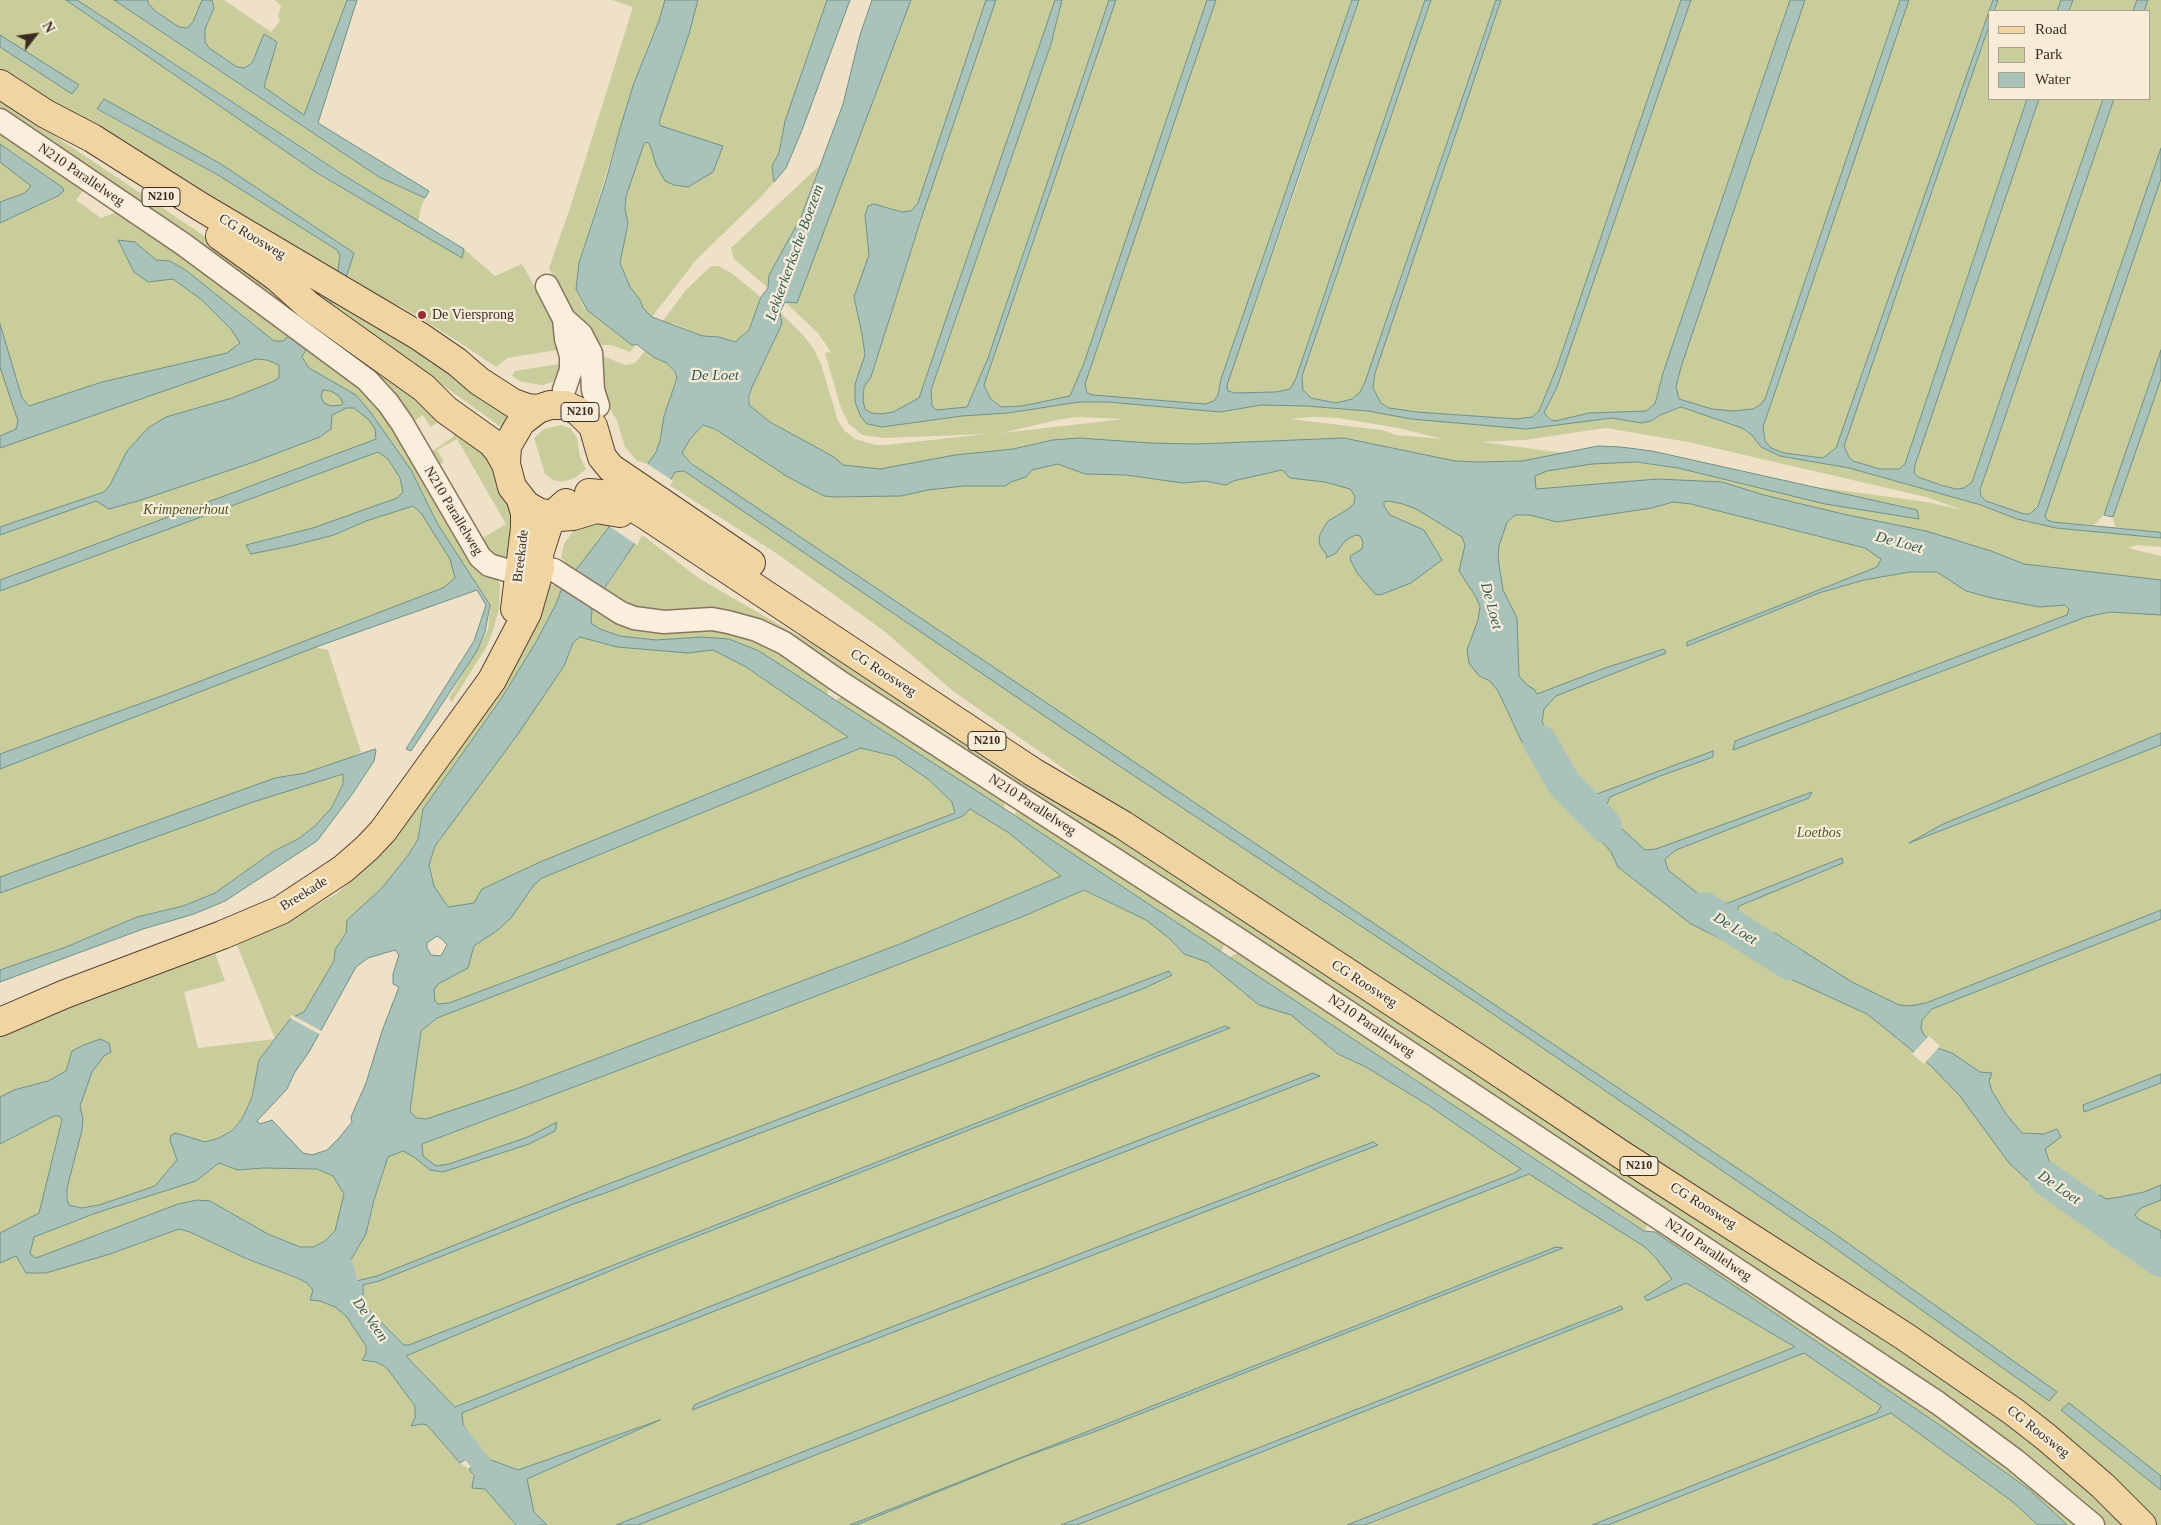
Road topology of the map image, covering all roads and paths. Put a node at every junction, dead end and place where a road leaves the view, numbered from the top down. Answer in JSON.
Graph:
{"nodes":[{"id":1,"x":0,"y":84,"type":"edge"},
{"id":2,"x":46,"y":114,"type":"junction"},
{"id":3,"x":0,"y":120,"type":"edge"},
{"id":4,"x":547,"y":286,"type":"dead end"},
{"id":5,"x":564,"y":319,"type":"junction"},
{"id":6,"x":310,"y":322,"type":"junction"},
{"id":7,"x":550,"y":399,"type":"junction"},
{"id":8,"x":598,"y":406,"type":"junction"},
{"id":9,"x":508,"y":452,"type":"junction"},
{"id":10,"x":613,"y":455,"type":"junction"},
{"id":11,"x":627,"y":492,"type":"junction"},
{"id":12,"x":520,"y":500,"type":"junction"},
{"id":13,"x":574,"y":508,"type":"junction"},
{"id":14,"x":658,"y":511,"type":"junction"},
{"id":15,"x":530,"y":568,"type":"junction"},
{"id":16,"x":0,"y":1022,"type":"edge"},
{"id":17,"x":2092,"y":1525,"type":"edge"},
{"id":18,"x":2142,"y":1525,"type":"edge"}],
"edges":[{"from":1,"to":2,"type":"main road","name":"CG Roosweg","number":"N210"},
{"from":2,"to":6,"type":"main road","name":"CG Roosweg","number":"N210"},
{"from":2,"to":7,"type":"main road","name":"CG Roosweg","number":"N210"},
{"from":3,"to":6,"type":"street","name":"N210 Parallelweg"},
{"from":4,"to":5,"type":"street"},
{"from":5,"to":7,"type":"street"},
{"from":5,"to":8,"type":"street"},
{"from":6,"to":9,"type":"main road","name":"CG Roosweg","number":"N210"},
{"from":6,"to":15,"type":"street","name":"N210 Parallelweg"},
{"from":7,"to":8,"type":"main road","number":"N210"},
{"from":7,"to":9,"type":"main road"},
{"from":7,"to":10,"type":"main road","number":"N210"},
{"from":8,"to":10,"type":"main road","number":"N210"},
{"from":9,"to":12,"type":"main road","number":"N210"},
{"from":9,"to":13,"type":"main road","number":"N210"},
{"from":10,"to":11,"type":"main road","name":"CG Roosweg","number":"N210"},
{"from":10,"to":13,"type":"main road"},
{"from":11,"to":13,"type":"main road","name":"CG Roosweg","number":"N210"},
{"from":11,"to":14,"type":"main road","name":"CG Roosweg","number":"N210"},
{"from":11,"to":14,"type":"main road","name":"CG Roosweg","number":"N210"},
{"from":12,"to":13,"type":"main road","number":"N210"},
{"from":12,"to":15,"type":"main road","name":"Breekade"},
{"from":13,"to":15,"type":"main road","name":"Breekade"},
{"from":14,"to":18,"type":"main road","name":"CG Roosweg","number":"N210"},
{"from":15,"to":16,"type":"main road","name":"Breekade"},
{"from":15,"to":17,"type":"street","name":"N210 Parallelweg"}]}
